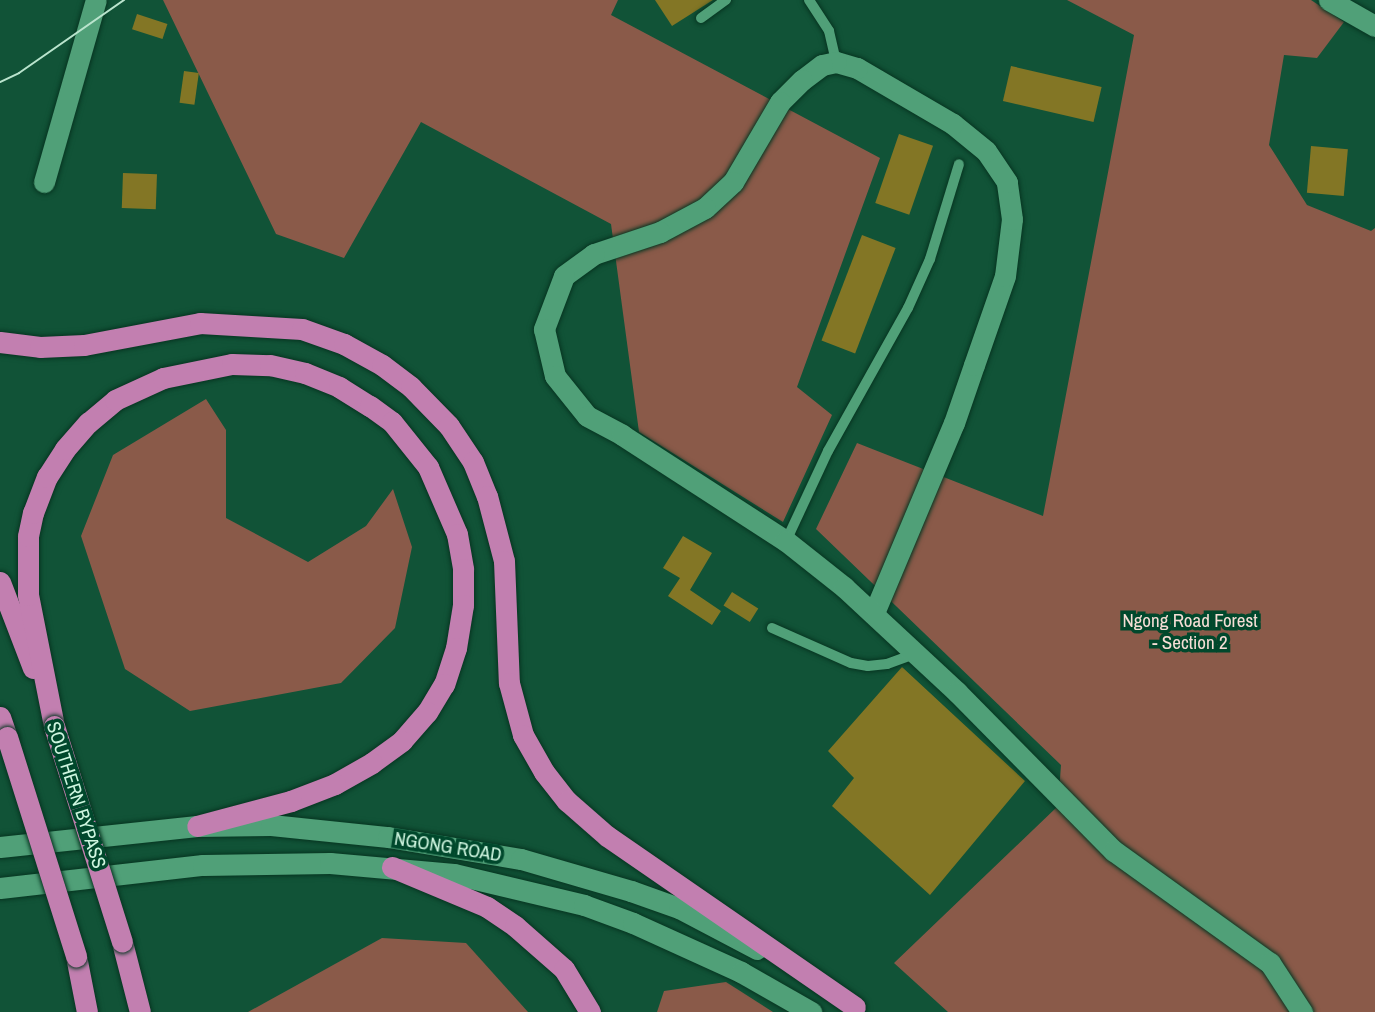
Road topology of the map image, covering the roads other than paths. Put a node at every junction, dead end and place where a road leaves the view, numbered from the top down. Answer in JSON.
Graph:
{"nodes":[{"id":1,"x":96,"y":0,"type":"edge"},
{"id":2,"x":726,"y":0,"type":"edge"},
{"id":3,"x":809,"y":0,"type":"edge"},
{"id":4,"x":1329,"y":0,"type":"edge"},
{"id":5,"x":701,"y":18,"type":"dead end"},
{"id":6,"x":1375,"y":26,"type":"edge"},
{"id":7,"x":836,"y":62,"type":"junction"},
{"id":8,"x":959,"y":164,"type":"dead end"},
{"id":9,"x":44,"y":182,"type":"dead end"},
{"id":10,"x":0,"y":342,"type":"edge"},
{"id":11,"x":786,"y":541,"type":"junction"},
{"id":12,"x":0,"y":582,"type":"edge"},
{"id":13,"x":874,"y":613,"type":"junction"},
{"id":14,"x":772,"y":628,"type":"dead end"},
{"id":15,"x":917,"y":653,"type":"junction"},
{"id":16,"x":0,"y":717,"type":"edge"},
{"id":17,"x":54,"y":726,"type":"junction"},
{"id":18,"x":197,"y":826,"type":"junction"},
{"id":19,"x":0,"y":847,"type":"edge"},
{"id":20,"x":392,"y":867,"type":"junction"},
{"id":21,"x":0,"y":888,"type":"edge"},
{"id":22,"x":859,"y":1009,"type":"edge"},
{"id":23,"x":87,"y":1012,"type":"edge"},
{"id":24,"x":140,"y":1012,"type":"edge"},
{"id":25,"x":590,"y":1012,"type":"edge"},
{"id":26,"x":811,"y":1012,"type":"edge"},
{"id":27,"x":1302,"y":1012,"type":"edge"}],
"edges":[{"from":1,"to":9,"type":"street"},
{"from":2,"to":5,"type":"lane"},
{"from":3,"to":7,"type":"lane"},
{"from":4,"to":6,"type":"street"},
{"from":7,"to":11,"type":"street"},
{"from":7,"to":13,"type":"street"},
{"from":8,"to":11,"type":"lane"},
{"from":10,"to":22,"type":"highway"},
{"from":11,"to":13,"type":"street"},
{"from":12,"to":17,"type":"highway","name":"SOUTHERN BYPASS"},
{"from":13,"to":15,"type":"street"},
{"from":14,"to":15,"type":"lane"},
{"from":15,"to":27,"type":"street"},
{"from":16,"to":23,"type":"highway","bridge":true},
{"from":17,"to":18,"type":"highway"},
{"from":17,"to":24,"type":"highway","name":"SOUTHERN BYPASS","bridge":true},
{"from":18,"to":19,"type":"street","name":"NGONG ROAD"},
{"from":18,"to":22,"type":"street","name":"NGONG ROAD"},
{"from":20,"to":21,"type":"street","name":"NGONG ROAD"},
{"from":20,"to":25,"type":"highway"},
{"from":20,"to":26,"type":"street","name":"NGONG ROAD"}]}
